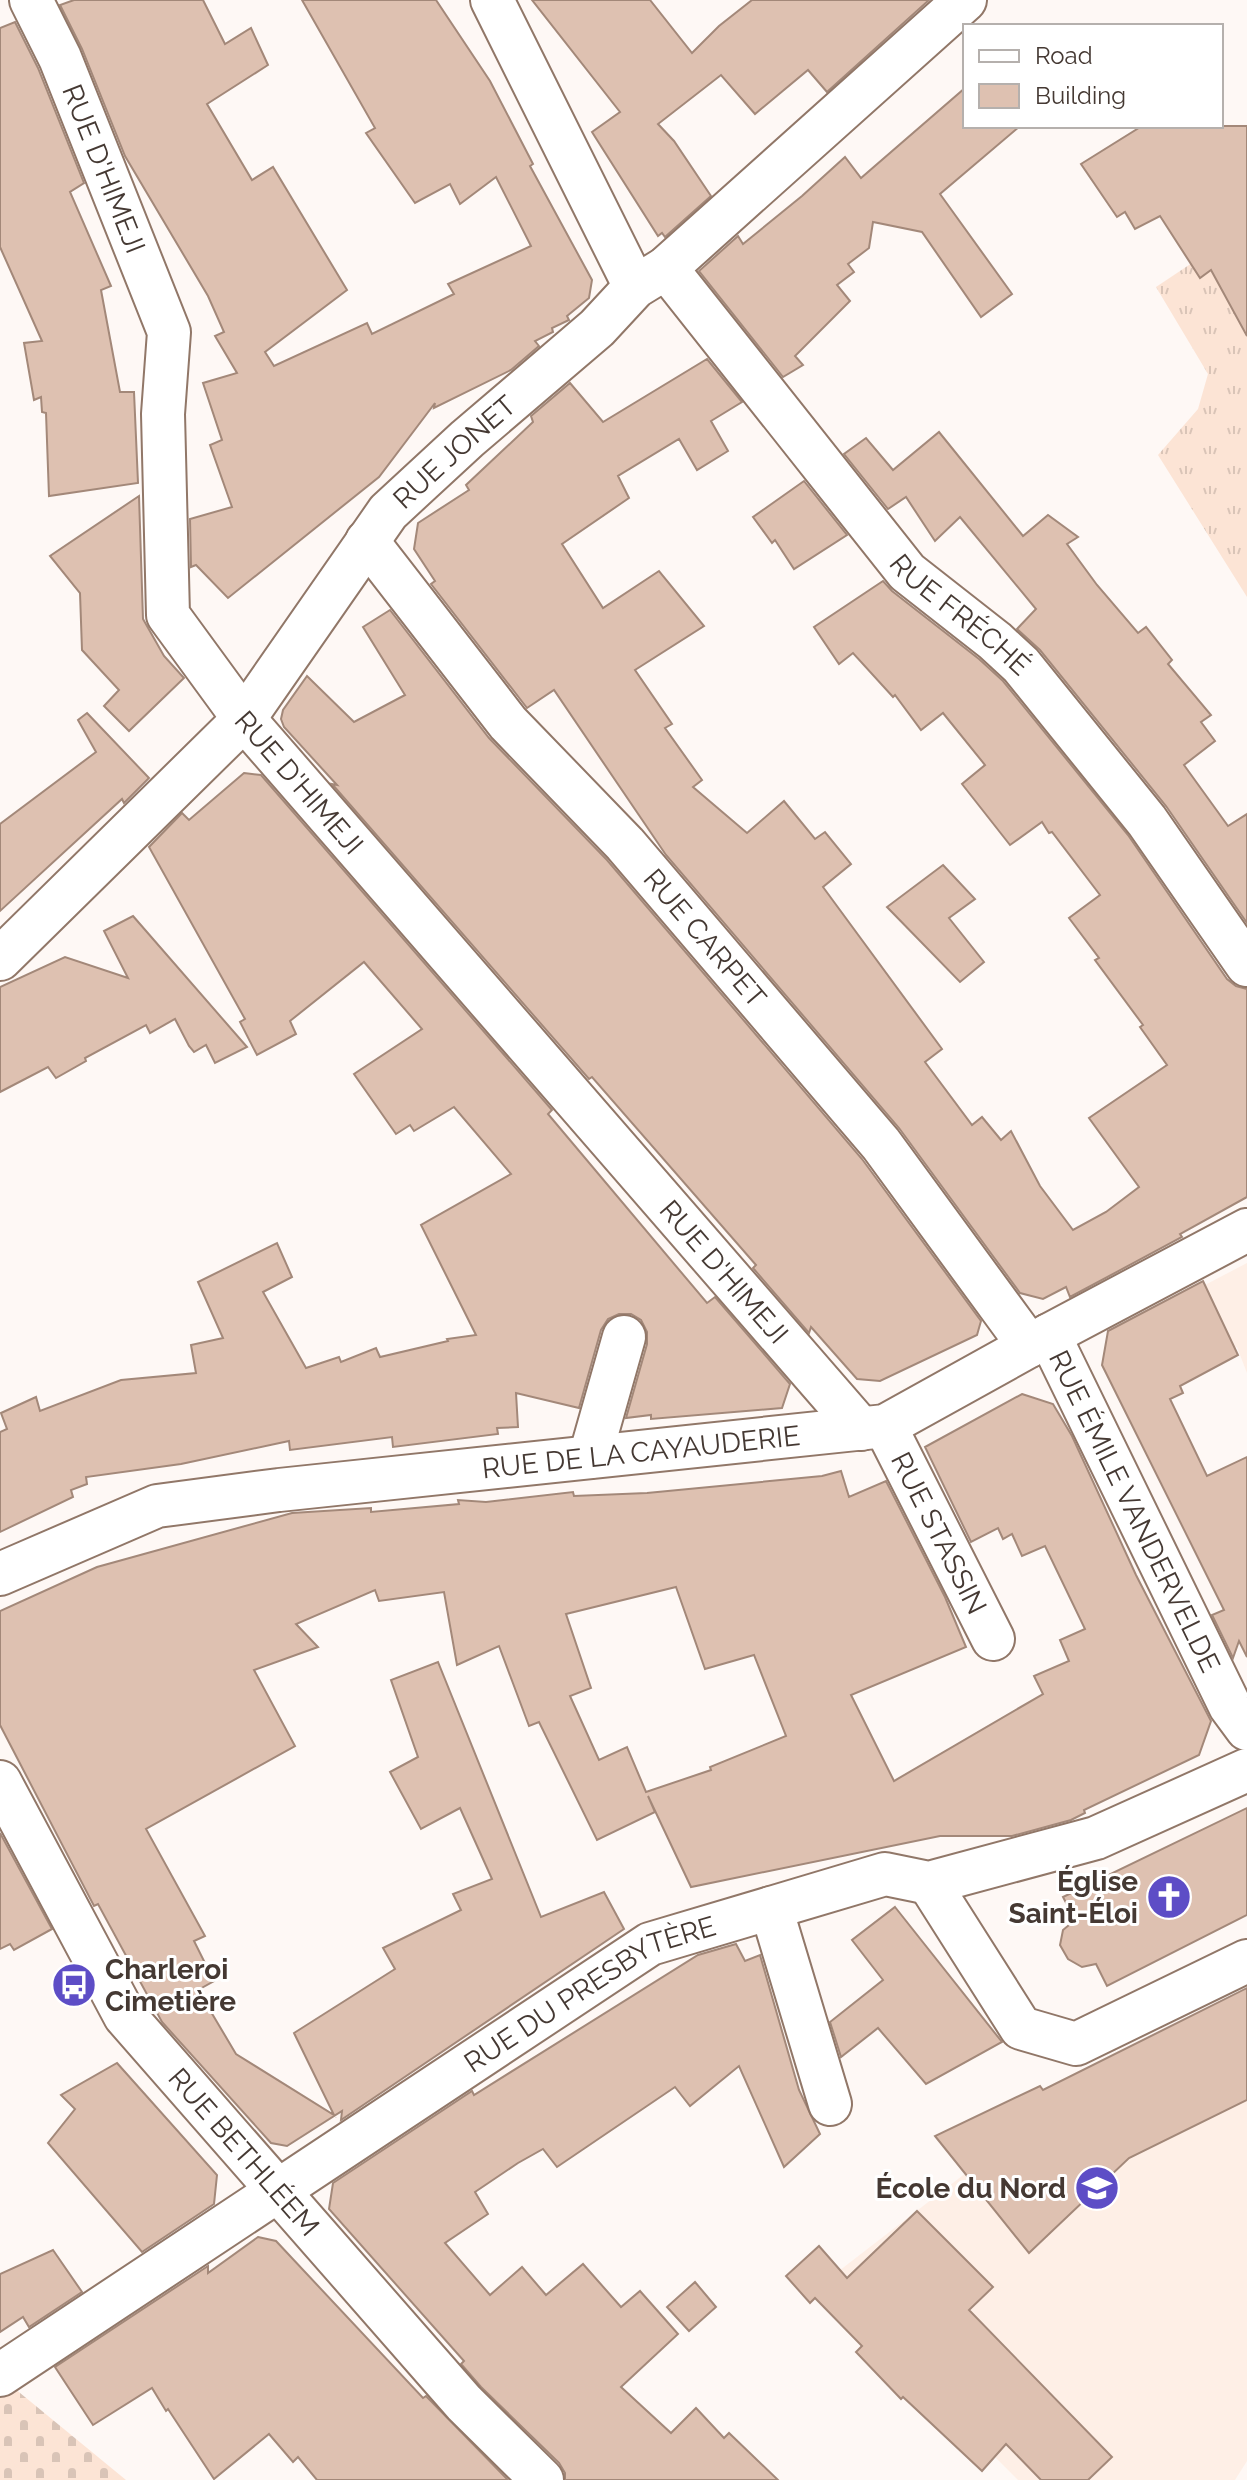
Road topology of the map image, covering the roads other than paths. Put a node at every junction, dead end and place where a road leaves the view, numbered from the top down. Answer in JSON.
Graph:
{"nodes":[{"id":1,"x":31,"y":0,"type":"edge"},
{"id":2,"x":492,"y":0,"type":"edge"},
{"id":3,"x":965,"y":0,"type":"edge"},
{"id":4,"x":651,"y":277,"type":"junction"},
{"id":5,"x":367,"y":541,"type":"junction"},
{"id":6,"x":244,"y":719,"type":"junction"},
{"id":7,"x":0,"y":959,"type":"edge"},
{"id":8,"x":1247,"y":965,"type":"edge"},
{"id":9,"x":1247,"y":1230,"type":"edge"},
{"id":10,"x":624,"y":1337,"type":"dead end"},
{"id":11,"x":1039,"y":1341,"type":"junction"},
{"id":12,"x":873,"y":1428,"type":"junction"},
{"id":13,"x":590,"y":1457,"type":"junction"},
{"id":14,"x":0,"y":1574,"type":"edge"},
{"id":15,"x":993,"y":1639,"type":"dead end"},
{"id":16,"x":1247,"y":1729,"type":"edge"},
{"id":17,"x":1247,"y":1770,"type":"edge"},
{"id":18,"x":0,"y":1782,"type":"edge"},
{"id":19,"x":929,"y":1883,"type":"junction"},
{"id":20,"x":771,"y":1908,"type":"junction"},
{"id":21,"x":1247,"y":1961,"type":"edge"},
{"id":22,"x":830,"y":2104,"type":"dead end"},
{"id":23,"x":276,"y":2191,"type":"junction"},
{"id":24,"x":0,"y":2375,"type":"edge"},
{"id":25,"x":542,"y":2480,"type":"edge"}],
"edges":[{"from":1,"to":6,"type":"street","name":"RUE D'HIMEJI"},
{"from":2,"to":4,"type":"street","name":"RUE FRÉCHÉ"},
{"from":3,"to":4,"type":"street","name":"RUE JONET"},
{"from":4,"to":5,"type":"street","name":"RUE JONET"},
{"from":4,"to":8,"type":"street","name":"RUE FRÉCHÉ"},
{"from":5,"to":6,"type":"street","name":"RUE JONET"},
{"from":5,"to":11,"type":"street","name":"RUE CARPET"},
{"from":6,"to":7,"type":"street","name":"RUE JONET"},
{"from":6,"to":12,"type":"street","name":"RUE D'HIMEJI"},
{"from":9,"to":11,"type":"street","name":"RUE DE LA CAYAUDERIE"},
{"from":10,"to":13,"type":"street"},
{"from":11,"to":12,"type":"street","name":"RUE DE LA CAYAUDERIE"},
{"from":11,"to":16,"type":"street","name":"RUE ÉMILE VANDERVELDE"},
{"from":12,"to":13,"type":"street","name":"RUE DE LA CAYAUDERIE"},
{"from":12,"to":15,"type":"street","name":"RUE STASSIN"},
{"from":13,"to":14,"type":"street","name":"RUE DE LA CAYAUDERIE"},
{"from":17,"to":19,"type":"street","name":"RUE DU PRESBYTÈRE"},
{"from":18,"to":23,"type":"street","name":"RUE BETHLÉEM"},
{"from":19,"to":20,"type":"street","name":"RUE DU PRESBYTÈRE"},
{"from":19,"to":21,"type":"street"},
{"from":20,"to":22,"type":"street"},
{"from":20,"to":23,"type":"street","name":"RUE DU PRESBYTÈRE"},
{"from":23,"to":24,"type":"street","name":"RUE DU PRESBYTÈRE"},
{"from":23,"to":25,"type":"street","name":"RUE BETHLÉEM"}]}
